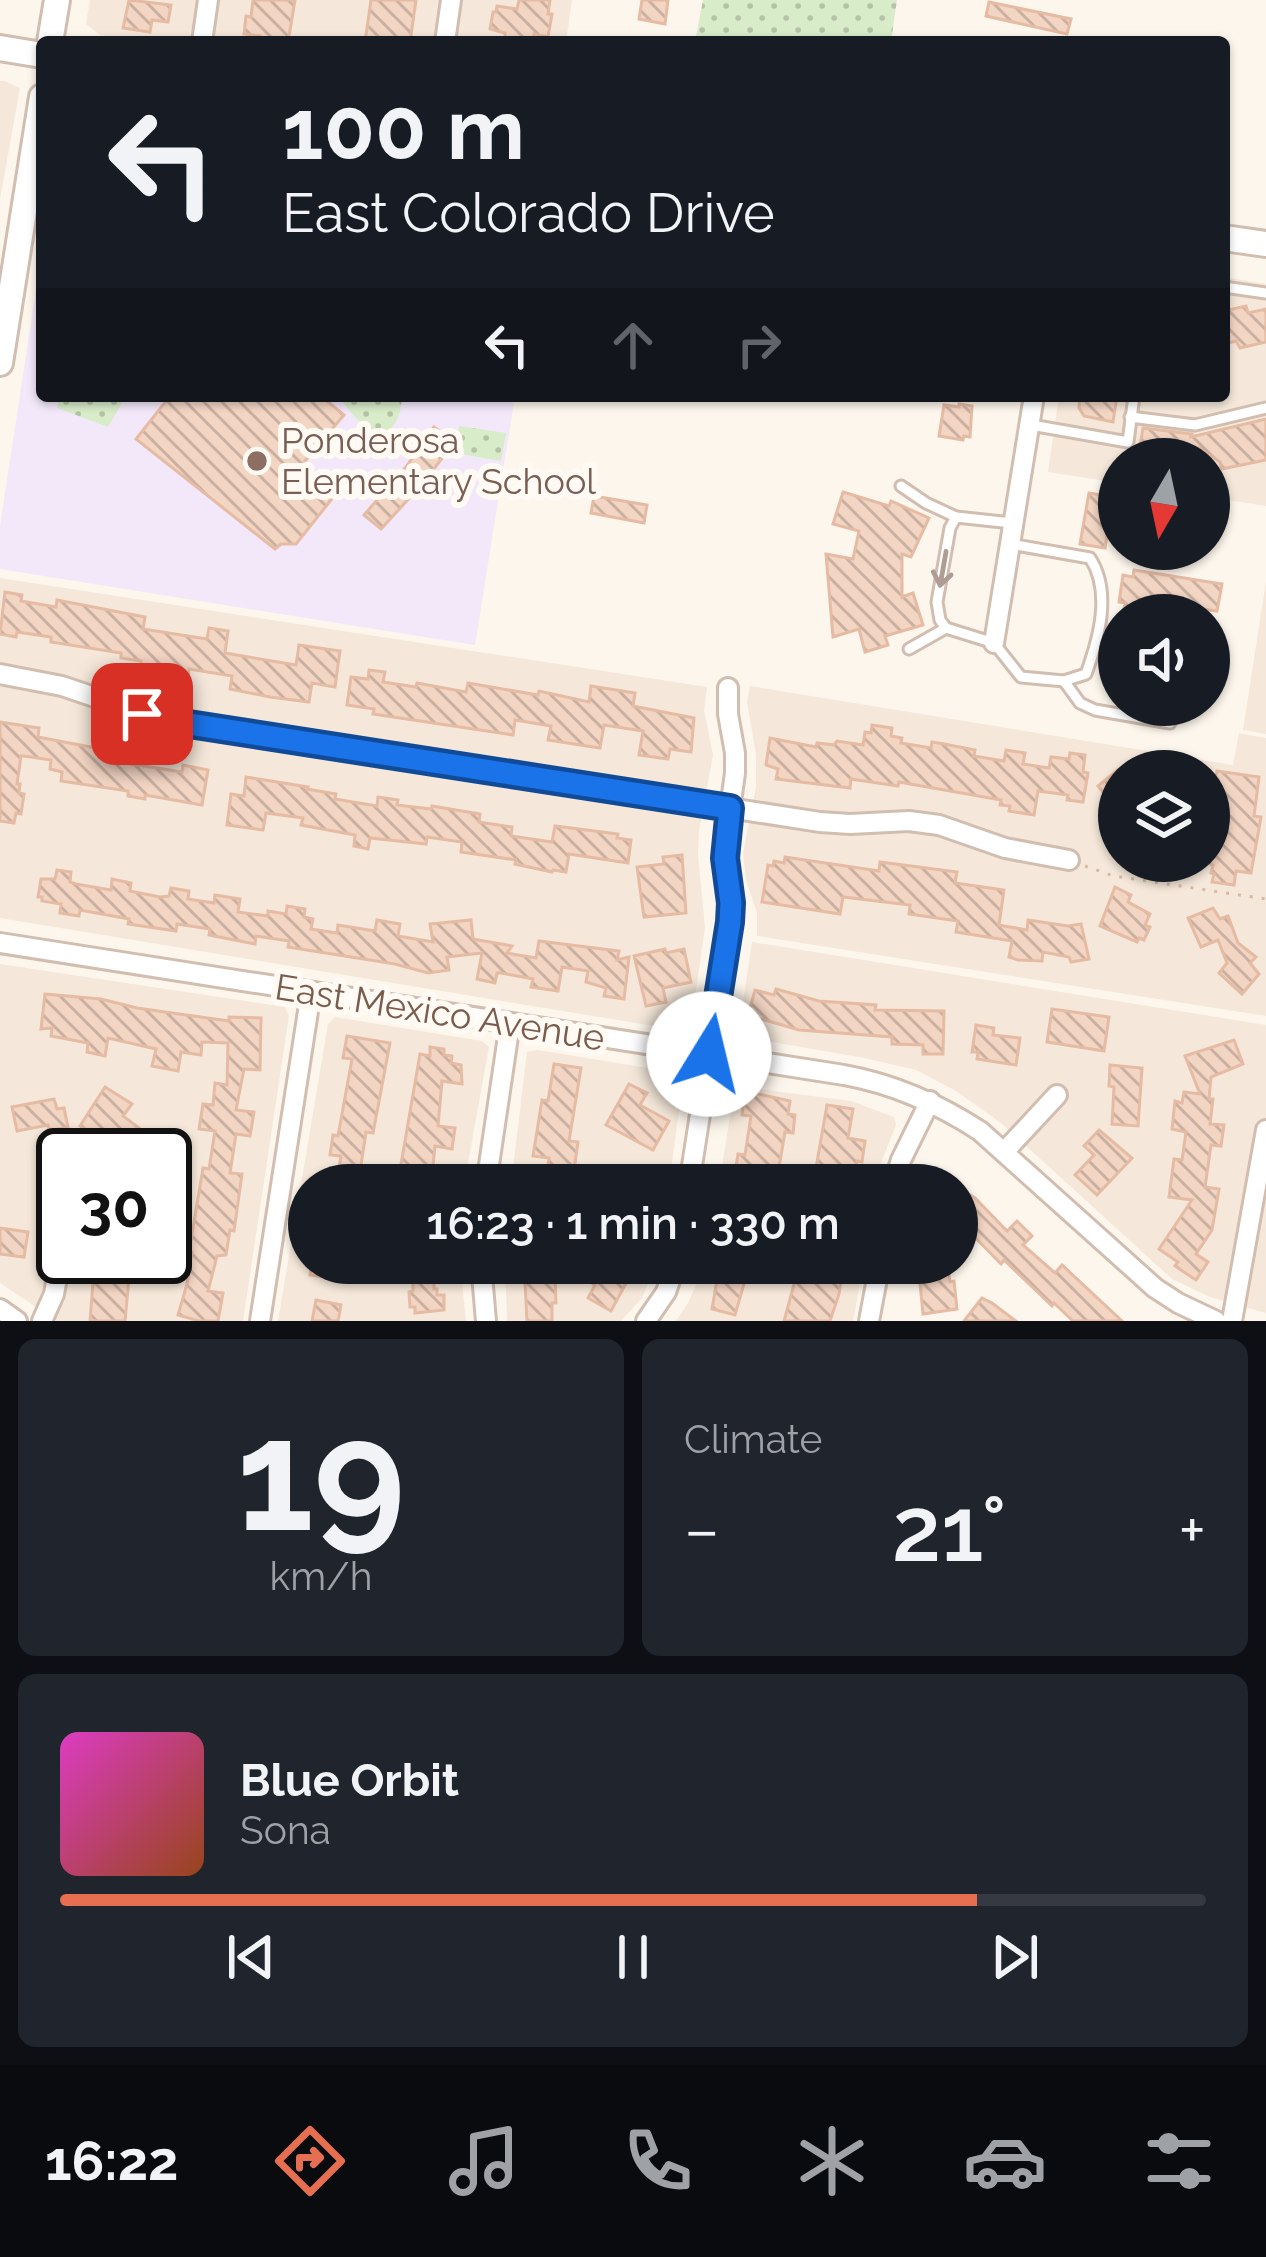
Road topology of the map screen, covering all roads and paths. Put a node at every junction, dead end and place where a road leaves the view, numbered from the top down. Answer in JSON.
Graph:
{"nodes":[{"id":1,"x":57,"y":0,"type":"edge"},
{"id":2,"x":208,"y":0,"type":"edge"},
{"id":3,"x":451,"y":0,"type":"edge"},
{"id":4,"x":51,"y":36,"type":"edge"},
{"id":5,"x":203,"y":36,"type":"edge"},
{"id":6,"x":446,"y":36,"type":"edge"},
{"id":7,"x":0,"y":48,"type":"edge"},
{"id":8,"x":36,"y":54,"type":"edge"},
{"id":9,"x":36,"y":122,"type":"edge"},
{"id":10,"x":11,"y":226,"type":"edge"},
{"id":11,"x":1230,"y":239,"type":"edge"},
{"id":12,"x":1266,"y":244,"type":"edge"},
{"id":13,"x":1230,"y":287,"type":"edge"},
{"id":14,"x":1266,"y":293,"type":"edge"},
{"id":15,"x":0,"y":363,"type":"edge"},
{"id":16,"x":1033,"y":402,"type":"edge"},
{"id":17,"x":1133,"y":402,"type":"edge"},
{"id":18,"x":1266,"y":407,"type":"edge"},
{"id":19,"x":1130,"y":417,"type":"junction"},
{"id":20,"x":1030,"y":425,"type":"junction"},
{"id":21,"x":901,"y":486,"type":"dead end"},
{"id":22,"x":956,"y":517,"type":"junction"},
{"id":23,"x":1012,"y":534,"type":"junction"},
{"id":24,"x":946,"y":628,"type":"junction"},
{"id":25,"x":994,"y":643,"type":"junction"},
{"id":26,"x":909,"y":650,"type":"dead end"},
{"id":27,"x":0,"y":674,"type":"edge"},
{"id":28,"x":1064,"y":681,"type":"junction"},
{"id":29,"x":728,"y":688,"type":"dead end"},
{"id":30,"x":1098,"y":711,"type":"edge"},
{"id":31,"x":730,"y":808,"type":"junction"},
{"id":32,"x":1069,"y":860,"type":"joint"},
{"id":33,"x":1266,"y":899,"type":"edge"},
{"id":34,"x":0,"y":943,"type":"edge"},
{"id":35,"x":311,"y":992,"type":"junction"},
{"id":36,"x":510,"y":1023,"type":"junction"},
{"id":37,"x":709,"y":1054,"type":"junction"},
{"id":38,"x":1057,"y":1095,"type":"dead end"},
{"id":39,"x":929,"y":1101,"type":"junction"},
{"id":40,"x":1266,"y":1130,"type":"edge"},
{"id":41,"x":1004,"y":1152,"type":"junction"},
{"id":42,"x":489,"y":1164,"type":"edge"},
{"id":43,"x":692,"y":1164,"type":"edge"},
{"id":44,"x":901,"y":1164,"type":"edge"},
{"id":45,"x":56,"y":1284,"type":"edge"},
{"id":46,"x":483,"y":1284,"type":"edge"},
{"id":47,"x":669,"y":1284,"type":"edge"},
{"id":48,"x":876,"y":1284,"type":"edge"},
{"id":49,"x":0,"y":1310,"type":"edge"},
{"id":50,"x":17,"y":1321,"type":"edge"},
{"id":51,"x":42,"y":1321,"type":"edge"},
{"id":52,"x":260,"y":1321,"type":"edge"},
{"id":53,"x":486,"y":1321,"type":"edge"},
{"id":54,"x":646,"y":1321,"type":"edge"},
{"id":55,"x":869,"y":1321,"type":"edge"},
{"id":56,"x":1216,"y":1321,"type":"edge"},
{"id":57,"x":1232,"y":1321,"type":"edge"}],
"edges":[{"from":1,"to":4,"type":"street"},
{"from":2,"to":5,"type":"street"},
{"from":3,"to":6,"type":"street"},
{"from":7,"to":8,"type":"street"},
{"from":9,"to":10,"type":"street"},
{"from":10,"to":15,"type":"street"},
{"from":11,"to":12,"type":"street"},
{"from":13,"to":14,"type":"lane"},
{"from":16,"to":20,"type":"street"},
{"from":17,"to":19,"type":"lane"},
{"from":18,"to":19,"type":"lane"},
{"from":19,"to":20,"type":"lane"},
{"from":20,"to":23,"type":"street"},
{"from":21,"to":22,"type":"lane"},
{"from":22,"to":23,"type":"lane"},
{"from":22,"to":24,"type":"lane","one_way":true},
{"from":23,"to":25,"type":"street"},
{"from":23,"to":28,"type":"lane"},
{"from":24,"to":25,"type":"lane"},
{"from":24,"to":26,"type":"lane"},
{"from":25,"to":28,"type":"lane"},
{"from":27,"to":31,"type":"street"},
{"from":28,"to":30,"type":"lane"},
{"from":29,"to":31,"type":"street"},
{"from":31,"to":32,"type":"street"},
{"from":31,"to":37,"type":"street"},
{"from":32,"to":33,"type":"path"},
{"from":34,"to":35,"type":"street","name":"East Mexico Avenue"},
{"from":35,"to":36,"type":"street","name":"East Mexico Avenue"},
{"from":35,"to":52,"type":"street"},
{"from":36,"to":37,"type":"street","name":"East Mexico Avenue"},
{"from":36,"to":42,"type":"street"},
{"from":37,"to":39,"type":"street","name":"East Mexico Avenue"},
{"from":37,"to":43,"type":"street"},
{"from":38,"to":41,"type":"street"},
{"from":39,"to":41,"type":"street","name":"East Mexico Avenue"},
{"from":39,"to":44,"type":"street"},
{"from":40,"to":57,"type":"street"},
{"from":41,"to":56,"type":"street","name":"East Mexico Avenue"},
{"from":45,"to":51,"type":"street"},
{"from":46,"to":53,"type":"street"},
{"from":47,"to":54,"type":"street"},
{"from":48,"to":55,"type":"street"},
{"from":49,"to":50,"type":"street"}]}
